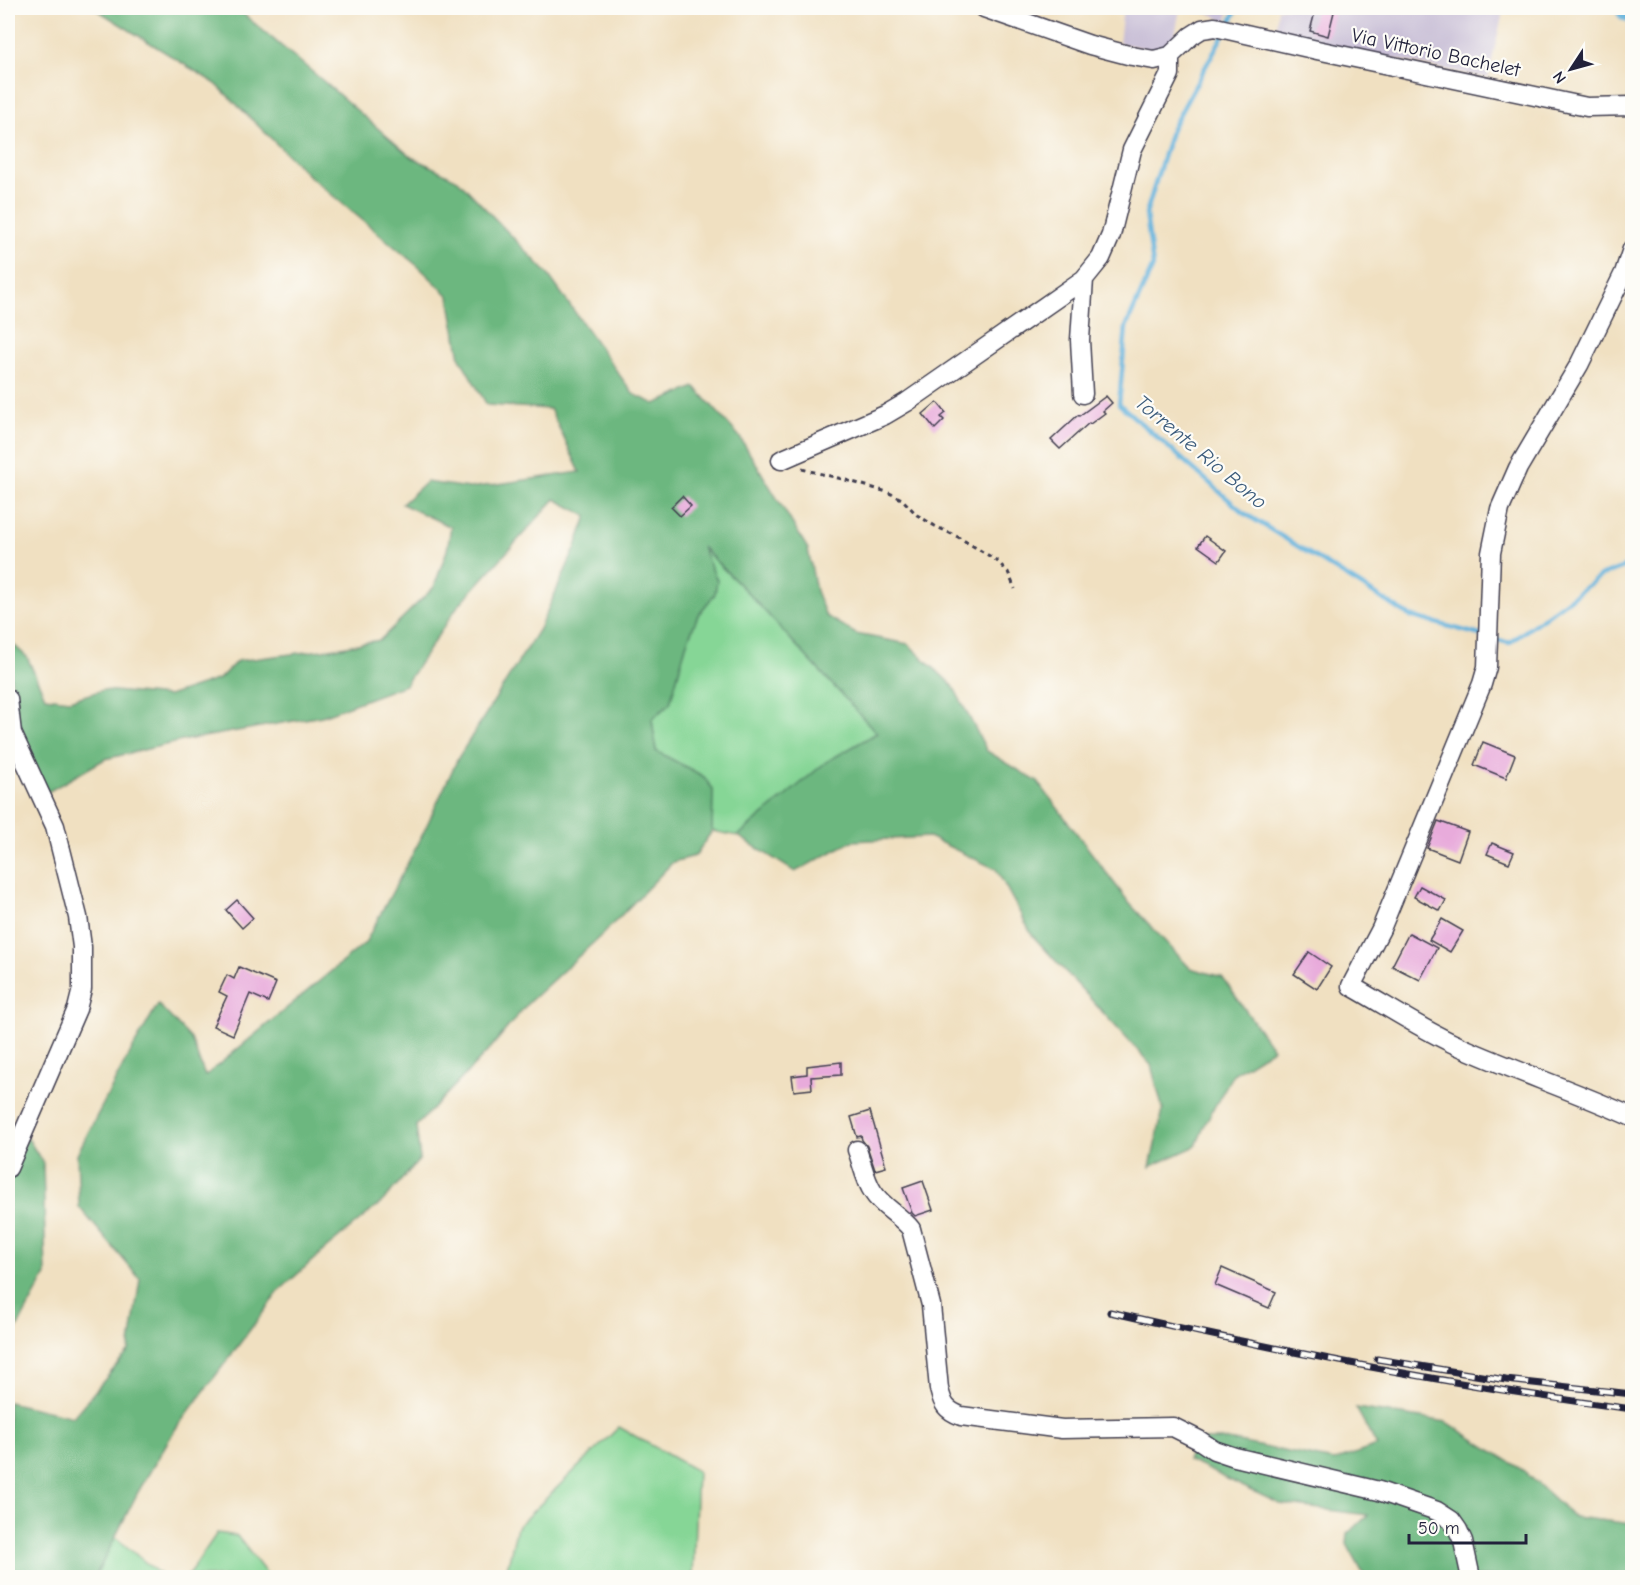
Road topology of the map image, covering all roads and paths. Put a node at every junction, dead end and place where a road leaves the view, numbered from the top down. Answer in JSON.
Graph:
{"nodes":[{"id":1,"x":984,"y":8,"type":"edge"},
{"id":2,"x":1170,"y":56,"type":"junction"},
{"id":3,"x":1632,"y":106,"type":"edge"},
{"id":4,"x":1632,"y":249,"type":"edge"},
{"id":5,"x":1084,"y":279,"type":"junction"},
{"id":6,"x":1083,"y":394,"type":"dead end"},
{"id":7,"x":781,"y":460,"type":"joint"},
{"id":8,"x":1015,"y":588,"type":"dead end"},
{"id":9,"x":8,"y":699,"type":"edge"},
{"id":10,"x":1632,"y":1117,"type":"edge"},
{"id":11,"x":857,"y":1150,"type":"dead end"},
{"id":12,"x":8,"y":1168,"type":"edge"},
{"id":13,"x":1471,"y":1578,"type":"edge"}],
"edges":[{"from":1,"to":2,"type":"street"},
{"from":2,"to":3,"type":"street","name":"Via Vittorio Bachelet"},
{"from":2,"to":5,"type":"street"},
{"from":4,"to":10,"type":"street"},
{"from":5,"to":6,"type":"street"},
{"from":5,"to":7,"type":"street"},
{"from":7,"to":8,"type":"path"},
{"from":9,"to":12,"type":"street"},
{"from":11,"to":13,"type":"street"}]}
